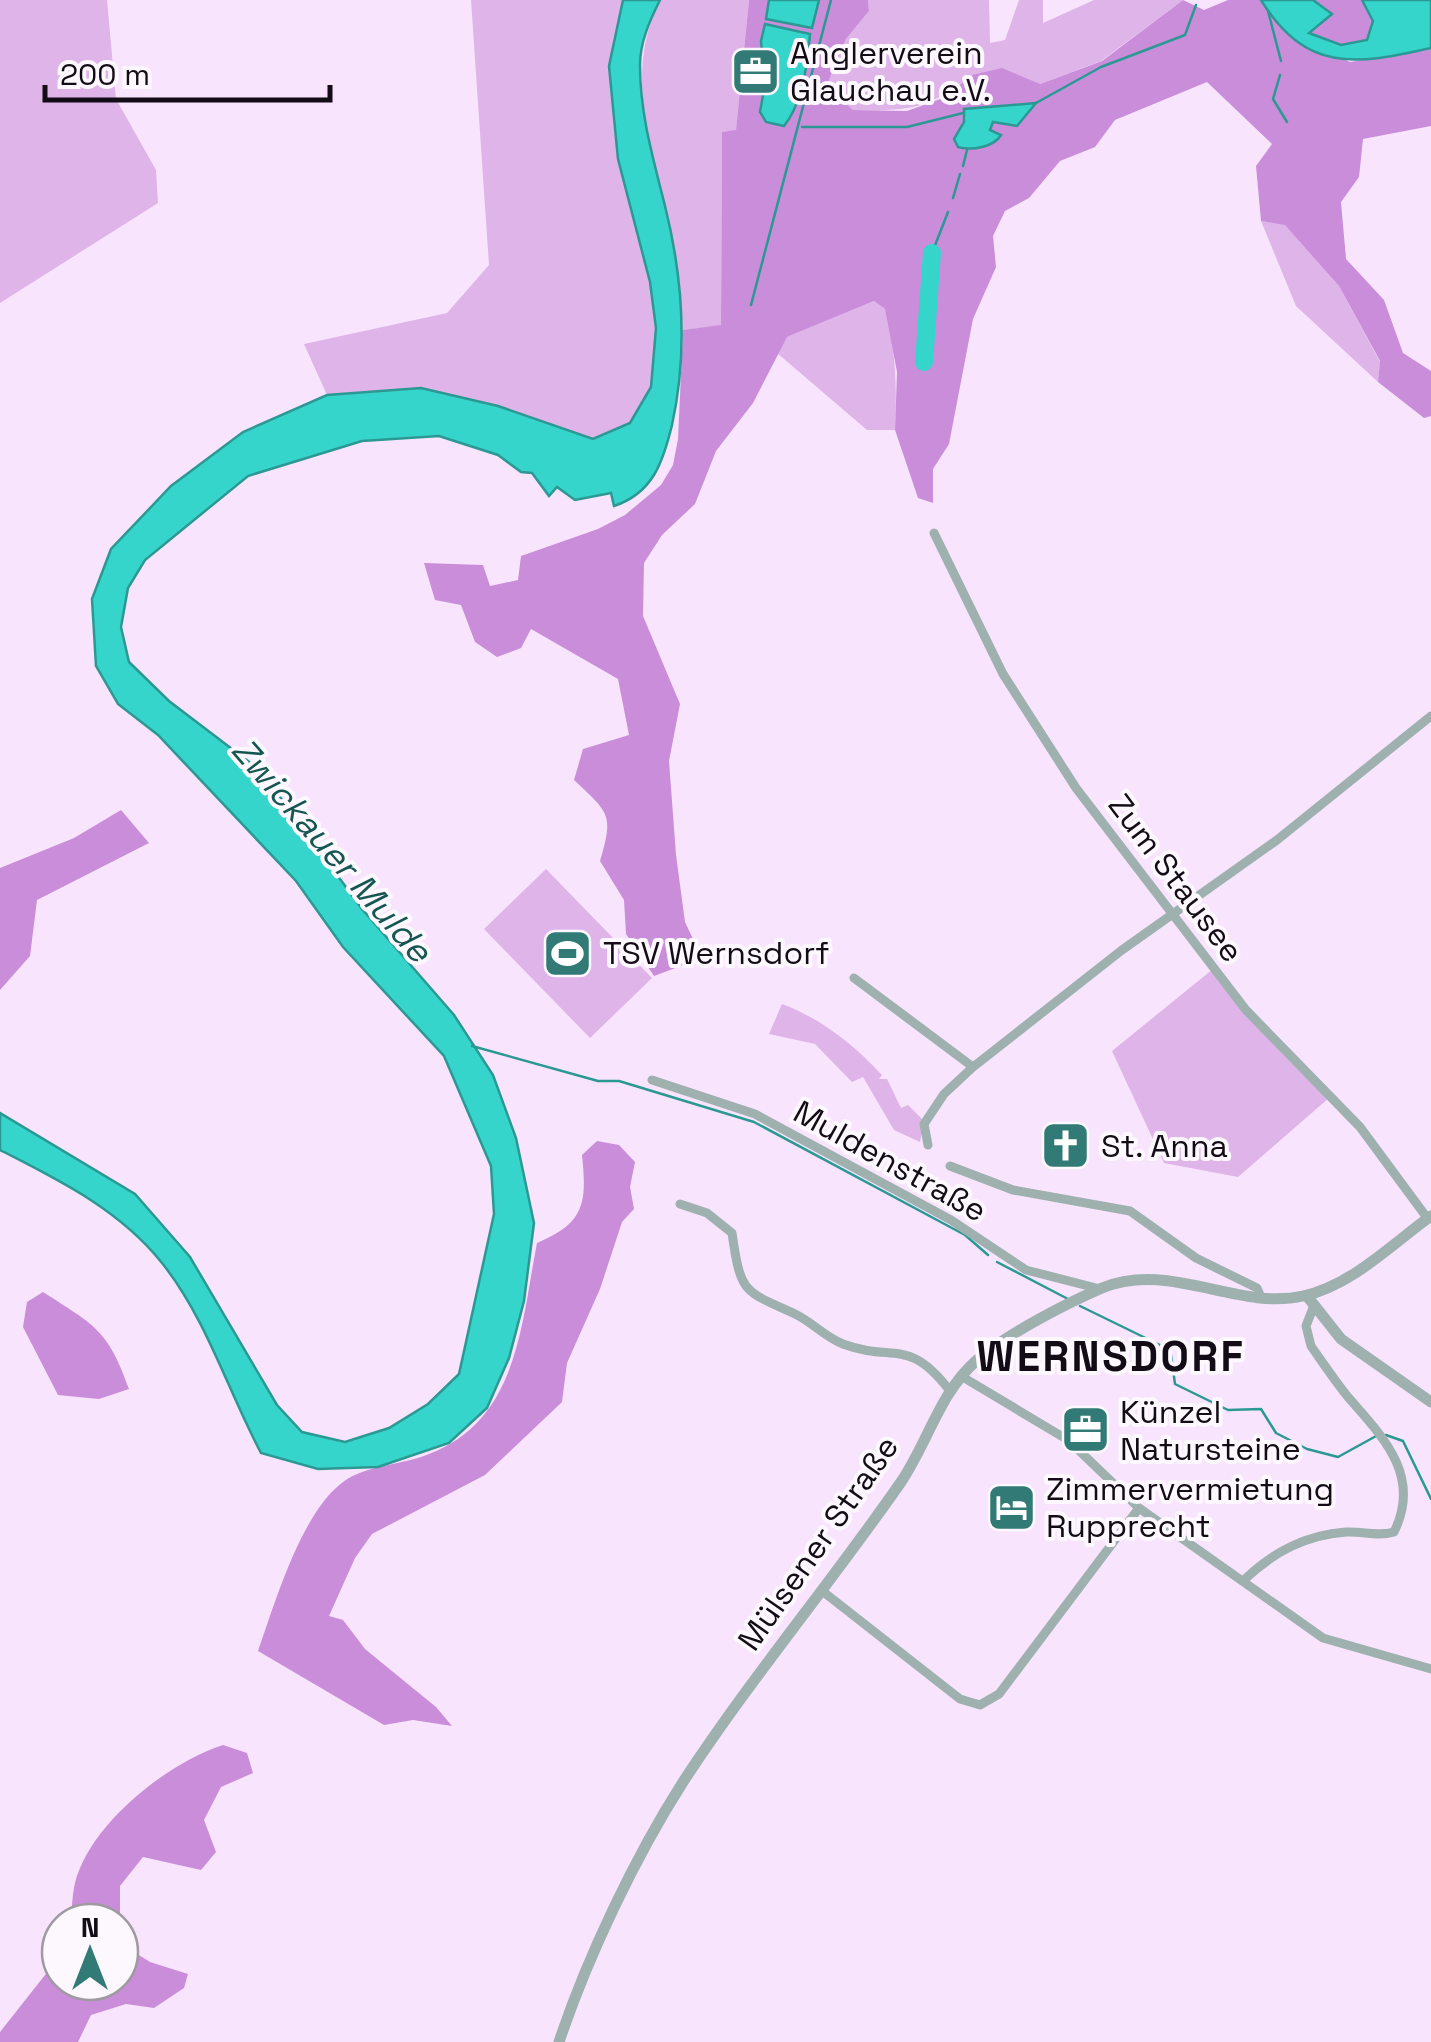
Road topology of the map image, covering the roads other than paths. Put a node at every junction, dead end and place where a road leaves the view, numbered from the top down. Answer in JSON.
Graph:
{"nodes":[{"id":1,"x":934,"y":533,"type":"dead end"},
{"id":2,"x":1431,"y":716,"type":"edge"},
{"id":3,"x":1174,"y":917,"type":"junction"},
{"id":4,"x":854,"y":978,"type":"dead end"},
{"id":5,"x":973,"y":1068,"type":"junction"},
{"id":6,"x":652,"y":1080,"type":"dead end"},
{"id":7,"x":928,"y":1145,"type":"dead end"},
{"id":8,"x":950,"y":1166,"type":"dead end"},
{"id":9,"x":680,"y":1204,"type":"dead end"},
{"id":10,"x":1429,"y":1218,"type":"edge"},
{"id":11,"x":1100,"y":1288,"type":"junction"},
{"id":12,"x":1260,"y":1297,"type":"junction"},
{"id":13,"x":1310,"y":1302,"type":"junction"},
{"id":14,"x":961,"y":1376,"type":"junction"},
{"id":15,"x":950,"y":1391,"type":"junction"},
{"id":16,"x":1431,"y":1402,"type":"edge"},
{"id":17,"x":1138,"y":1508,"type":"junction"},
{"id":18,"x":1244,"y":1579,"type":"junction"},
{"id":19,"x":821,"y":1590,"type":"junction"},
{"id":20,"x":1431,"y":1669,"type":"edge"},
{"id":21,"x":559,"y":2042,"type":"edge"}],
"edges":[{"from":1,"to":3,"type":"street","name":"Zum Stausee"},
{"from":2,"to":3,"type":"street"},
{"from":3,"to":5,"type":"street"},
{"from":3,"to":10,"type":"street","name":"Zum Stausee"},
{"from":4,"to":5,"type":"street"},
{"from":5,"to":7,"type":"street"},
{"from":6,"to":11,"type":"street","name":"Muldenstraße"},
{"from":8,"to":12,"type":"street"},
{"from":9,"to":15,"type":"street"},
{"from":10,"to":13,"type":"street","name":"Mülsener Straße"},
{"from":11,"to":12,"type":"street","name":"Mülsener Straße"},
{"from":11,"to":14,"type":"street","name":"Mülsener Straße"},
{"from":12,"to":13,"type":"street","name":"Mülsener Straße"},
{"from":13,"to":16,"type":"street"},
{"from":13,"to":18,"type":"street"},
{"from":14,"to":15,"type":"street","name":"Mülsener Straße"},
{"from":14,"to":17,"type":"street"},
{"from":15,"to":19,"type":"street","name":"Mülsener Straße"},
{"from":17,"to":18,"type":"street"},
{"from":17,"to":19,"type":"street"},
{"from":18,"to":20,"type":"street"},
{"from":19,"to":21,"type":"street","name":"Mülsener Straße"}]}
